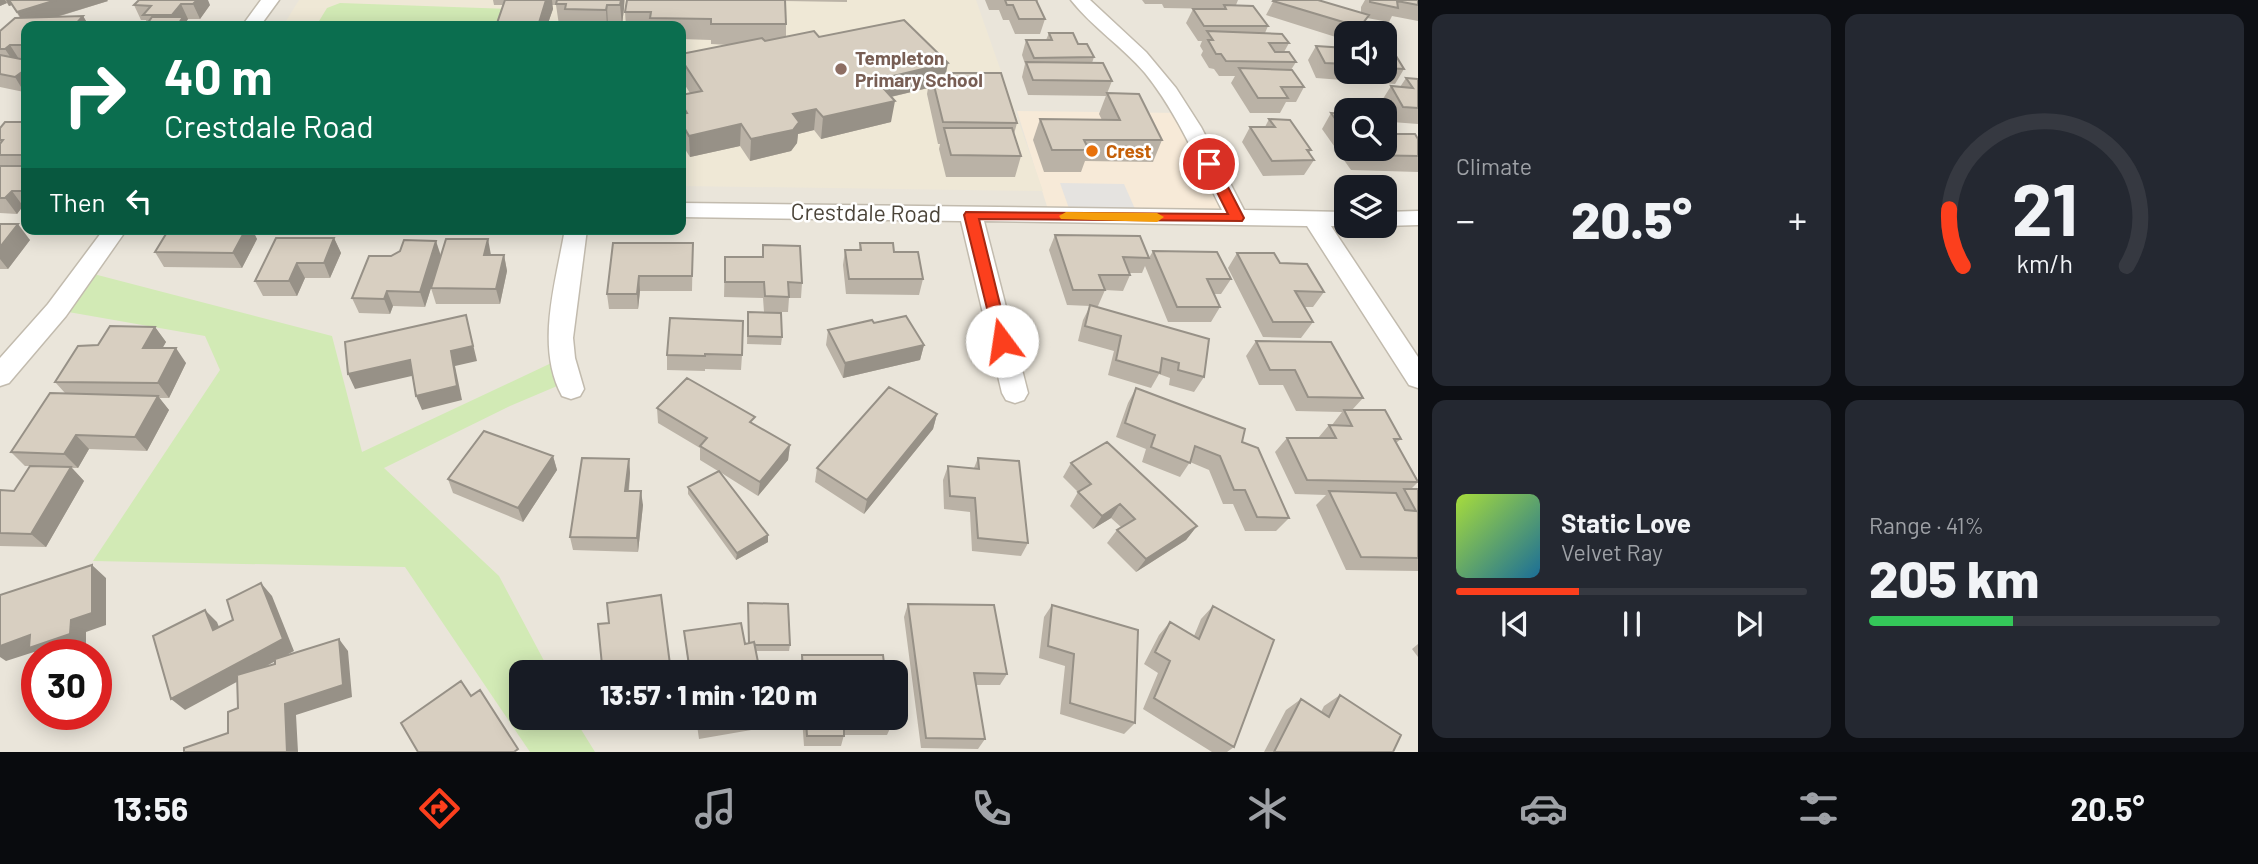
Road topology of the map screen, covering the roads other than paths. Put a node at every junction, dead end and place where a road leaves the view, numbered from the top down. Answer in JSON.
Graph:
{"nodes":[{"id":1,"x":270,"y":0,"type":"edge"},
{"id":2,"x":1080,"y":0,"type":"edge"},
{"id":3,"x":255,"y":21,"type":"edge"},
{"id":4,"x":686,"y":210,"type":"edge"},
{"id":5,"x":971,"y":215,"type":"junction"},
{"id":6,"x":1237,"y":218,"type":"junction"},
{"id":7,"x":1418,"y":218,"type":"edge"},
{"id":8,"x":1334,"y":219,"type":"edge"},
{"id":9,"x":1397,"y":219,"type":"edge"},
{"id":10,"x":1315,"y":220,"type":"junction"},
{"id":11,"x":112,"y":235,"type":"edge"},
{"id":12,"x":575,"y":235,"type":"edge"},
{"id":13,"x":2,"y":371,"type":"edge"},
{"id":14,"x":1418,"y":378,"type":"edge"},
{"id":15,"x":571,"y":389,"type":"dead end"},
{"id":16,"x":1015,"y":393,"type":"dead end"}],
"edges":[{"from":1,"to":3,"type":"street"},
{"from":2,"to":6,"type":"street"},
{"from":4,"to":5,"type":"street","name":"Crestdale Road"},
{"from":5,"to":6,"type":"street","name":"Crestdale Road"},
{"from":5,"to":16,"type":"street"},
{"from":6,"to":10,"type":"street","name":"Crestdale Road"},
{"from":7,"to":9,"type":"street"},
{"from":8,"to":10,"type":"street","name":"Crestdale Road"},
{"from":10,"to":14,"type":"street"},
{"from":11,"to":13,"type":"street"},
{"from":12,"to":15,"type":"street"}]}
